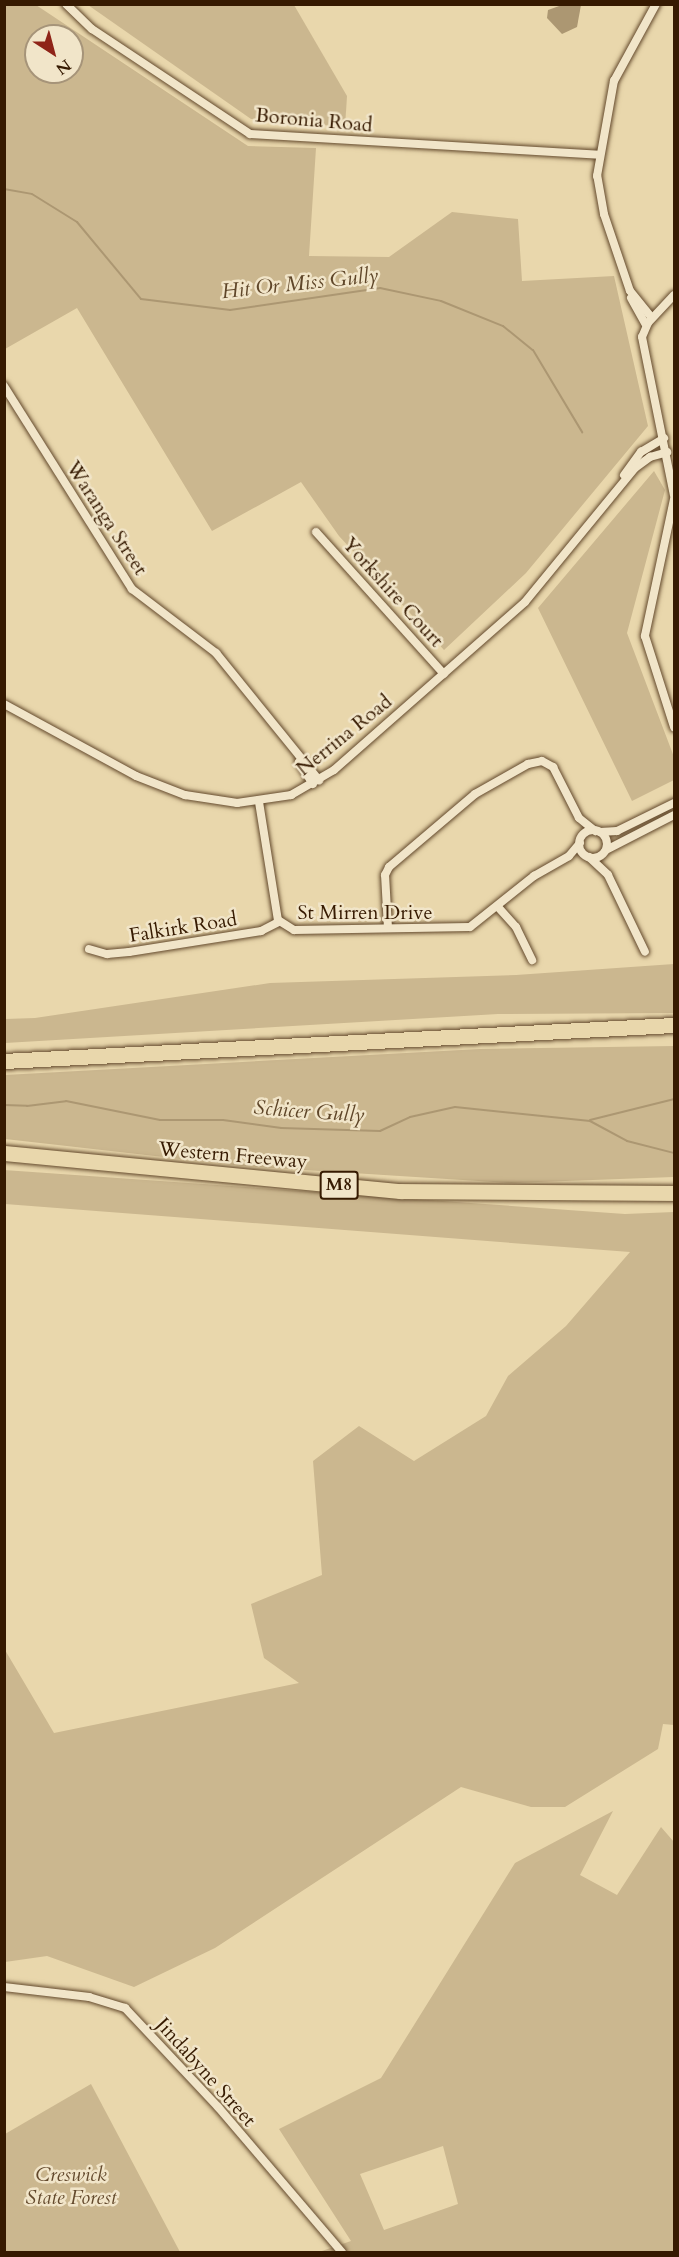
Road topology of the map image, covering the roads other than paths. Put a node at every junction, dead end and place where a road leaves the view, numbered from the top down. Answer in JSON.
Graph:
{"nodes":[{"id":1,"x":66,"y":4,"type":"edge"},
{"id":2,"x":656,"y":4,"type":"edge"},
{"id":3,"x":600,"y":155,"type":"junction"},
{"id":4,"x":675,"y":295,"type":"edge"},
{"id":5,"x":649,"y":322,"type":"junction"},
{"id":6,"x":4,"y":386,"type":"edge"},
{"id":7,"x":664,"y":438,"type":"junction"},
{"id":8,"x":667,"y":452,"type":"junction"},
{"id":9,"x":674,"y":478,"type":"edge"},
{"id":10,"x":675,"y":497,"type":"edge"},
{"id":11,"x":605,"y":503,"type":"junction"},
{"id":12,"x":316,"y":532,"type":"dead end"},
{"id":13,"x":444,"y":674,"type":"junction"},
{"id":14,"x":4,"y":704,"type":"edge"},
{"id":15,"x":675,"y":727,"type":"edge"},
{"id":16,"x":316,"y":782,"type":"junction"},
{"id":17,"x":259,"y":802,"type":"junction"},
{"id":18,"x":675,"y":803,"type":"edge"},
{"id":19,"x":576,"y":811,"type":"junction"},
{"id":20,"x":675,"y":815,"type":"edge"},
{"id":21,"x":597,"y":831,"type":"junction"},
{"id":22,"x":580,"y":842,"type":"junction"},
{"id":23,"x":605,"y":851,"type":"junction"},
{"id":24,"x":588,"y":857,"type":"junction"},
{"id":25,"x":554,"y":864,"type":"junction"},
{"id":26,"x":608,"y":875,"type":"junction"},
{"id":27,"x":498,"y":907,"type":"junction"},
{"id":28,"x":279,"y":922,"type":"junction"},
{"id":29,"x":388,"y":928,"type":"junction"},
{"id":30,"x":89,"y":949,"type":"dead end"},
{"id":31,"x":645,"y":952,"type":"dead end"},
{"id":32,"x":532,"y":960,"type":"dead end"},
{"id":33,"x":675,"y":1025,"type":"edge"},
{"id":34,"x":4,"y":1061,"type":"edge"},
{"id":35,"x":4,"y":1153,"type":"edge"},
{"id":36,"x":675,"y":1193,"type":"edge"},
{"id":37,"x":4,"y":1987,"type":"edge"},
{"id":38,"x":342,"y":2253,"type":"edge"}],
"edges":[{"from":1,"to":3,"type":"street","name":"Boronia Road"},
{"from":2,"to":3,"type":"street"},
{"from":3,"to":5,"type":"street"},
{"from":4,"to":5,"type":"street"},
{"from":5,"to":7,"type":"street"},
{"from":6,"to":16,"type":"street","name":"Waranga Street"},
{"from":7,"to":8,"type":"street"},
{"from":7,"to":11,"type":"street","name":"Nerrina Road"},
{"from":8,"to":9,"type":"street"},
{"from":8,"to":11,"type":"street","name":"Nerrina Road"},
{"from":9,"to":10,"type":"street"},
{"from":10,"to":15,"type":"street"},
{"from":11,"to":13,"type":"street","name":"Nerrina Road"},
{"from":12,"to":13,"type":"street","name":"Yorkshire Court"},
{"from":13,"to":16,"type":"street","name":"Nerrina Road"},
{"from":14,"to":17,"type":"street","name":"Nerrina Road"},
{"from":16,"to":17,"type":"street","name":"Nerrina Road"},
{"from":17,"to":28,"type":"street","name":"St Mirren Drive"},
{"from":18,"to":21,"type":"street"},
{"from":19,"to":21,"type":"street"},
{"from":19,"to":22,"type":"street"},
{"from":19,"to":29,"type":"street"},
{"from":20,"to":23,"type":"street"},
{"from":21,"to":22,"type":"street"},
{"from":21,"to":23,"type":"street"},
{"from":22,"to":24,"type":"street"},
{"from":22,"to":25,"type":"street","name":"St Mirren Drive"},
{"from":23,"to":24,"type":"street"},
{"from":23,"to":26,"type":"street"},
{"from":24,"to":25,"type":"street","name":"St Mirren Drive"},
{"from":24,"to":26,"type":"street"},
{"from":25,"to":27,"type":"street","name":"St Mirren Drive"},
{"from":26,"to":31,"type":"street"},
{"from":27,"to":29,"type":"street","name":"St Mirren Drive"},
{"from":27,"to":32,"type":"street"},
{"from":28,"to":29,"type":"street","name":"St Mirren Drive"},
{"from":28,"to":30,"type":"street","name":"Falkirk Road"},
{"from":33,"to":34,"type":"highway"},
{"from":35,"to":36,"type":"highway","name":"Western Freeway","number":"M8"},
{"from":37,"to":38,"type":"street","name":"Jindabyne Street"}]}
